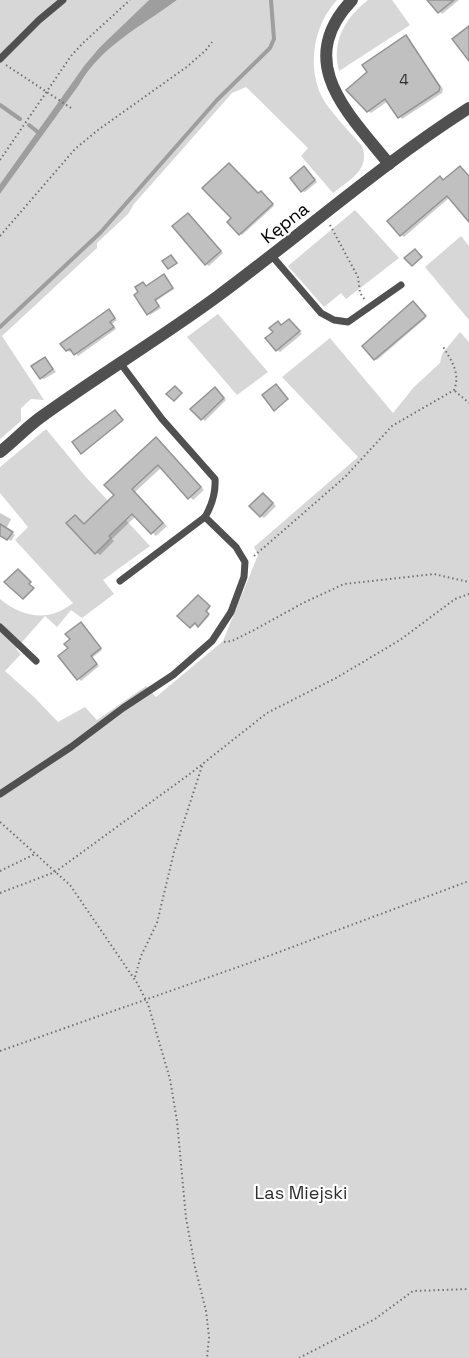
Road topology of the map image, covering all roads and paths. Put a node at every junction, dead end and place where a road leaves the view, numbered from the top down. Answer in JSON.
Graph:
{"nodes":[{"id":1,"x":63,"y":0,"type":"edge"},
{"id":2,"x":130,"y":0,"type":"edge"},
{"id":3,"x":352,"y":0,"type":"edge"},
{"id":4,"x":212,"y":42,"type":"dead end"},
{"id":5,"x":0,"y":60,"type":"edge"},
{"id":6,"x":46,"y":92,"type":"junction"},
{"id":7,"x":71,"y":108,"type":"dead end"},
{"id":8,"x":469,"y":108,"type":"edge"},
{"id":9,"x":0,"y":160,"type":"edge"},
{"id":10,"x":389,"y":164,"type":"junction"},
{"id":11,"x":328,"y":222,"type":"dead end"},
{"id":12,"x":0,"y":236,"type":"edge"},
{"id":13,"x":272,"y":256,"type":"junction"},
{"id":14,"x":401,"y":285,"type":"dead end"},
{"id":15,"x":369,"y":307,"type":"junction"},
{"id":16,"x":442,"y":345,"type":"dead end"},
{"id":17,"x":121,"y":364,"type":"junction"},
{"id":18,"x":454,"y":390,"type":"junction"},
{"id":19,"x":469,"y":403,"type":"edge"},
{"id":20,"x":0,"y":452,"type":"edge"},
{"id":21,"x":205,"y":517,"type":"junction"},
{"id":22,"x":244,"y":560,"type":"junction"},
{"id":23,"x":120,"y":581,"type":"dead end"},
{"id":24,"x":469,"y":582,"type":"edge"},
{"id":25,"x":469,"y":594,"type":"edge"},
{"id":26,"x":0,"y":627,"type":"edge"},
{"id":27,"x":212,"y":641,"type":"junction"},
{"id":28,"x":36,"y":661,"type":"dead end"},
{"id":29,"x":203,"y":763,"type":"junction"},
{"id":30,"x":0,"y":794,"type":"edge"},
{"id":31,"x":0,"y":822,"type":"edge"},
{"id":32,"x":35,"y":854,"type":"junction"},
{"id":33,"x":0,"y":871,"type":"edge"},
{"id":34,"x":55,"y":873,"type":"junction"},
{"id":35,"x":469,"y":881,"type":"edge"},
{"id":36,"x":0,"y":893,"type":"edge"},
{"id":37,"x":135,"y":979,"type":"junction"},
{"id":38,"x":145,"y":999,"type":"junction"},
{"id":39,"x":0,"y":1050,"type":"edge"},
{"id":40,"x":469,"y":1289,"type":"edge"},
{"id":41,"x":207,"y":1358,"type":"edge"},
{"id":42,"x":298,"y":1358,"type":"edge"}],
"edges":[{"from":1,"to":5,"type":"lane"},
{"from":2,"to":6,"type":"path"},
{"from":3,"to":10,"type":"street"},
{"from":4,"to":12,"type":"path"},
{"from":5,"to":6,"type":"path"},
{"from":6,"to":7,"type":"path"},
{"from":6,"to":9,"type":"path"},
{"from":8,"to":10,"type":"street","name":"Kępna"},
{"from":10,"to":13,"type":"street","name":"Kępna"},
{"from":11,"to":15,"type":"path"},
{"from":13,"to":15,"type":"lane"},
{"from":13,"to":17,"type":"street","name":"Kępna"},
{"from":14,"to":15,"type":"lane"},
{"from":16,"to":18,"type":"path"},
{"from":17,"to":20,"type":"street","name":"Kępna"},
{"from":17,"to":21,"type":"lane"},
{"from":18,"to":19,"type":"path"},
{"from":18,"to":22,"type":"path"},
{"from":21,"to":22,"type":"lane"},
{"from":21,"to":23,"type":"lane"},
{"from":22,"to":27,"type":"lane"},
{"from":24,"to":27,"type":"path"},
{"from":25,"to":29,"type":"path"},
{"from":26,"to":28,"type":"lane"},
{"from":27,"to":30,"type":"lane"},
{"from":29,"to":34,"type":"path"},
{"from":29,"to":37,"type":"path"},
{"from":31,"to":32,"type":"path"},
{"from":32,"to":33,"type":"path"},
{"from":32,"to":34,"type":"path"},
{"from":34,"to":36,"type":"path"},
{"from":34,"to":37,"type":"path"},
{"from":35,"to":38,"type":"path"},
{"from":37,"to":38,"type":"path"},
{"from":38,"to":39,"type":"path"},
{"from":38,"to":41,"type":"path"},
{"from":40,"to":42,"type":"path"}]}
